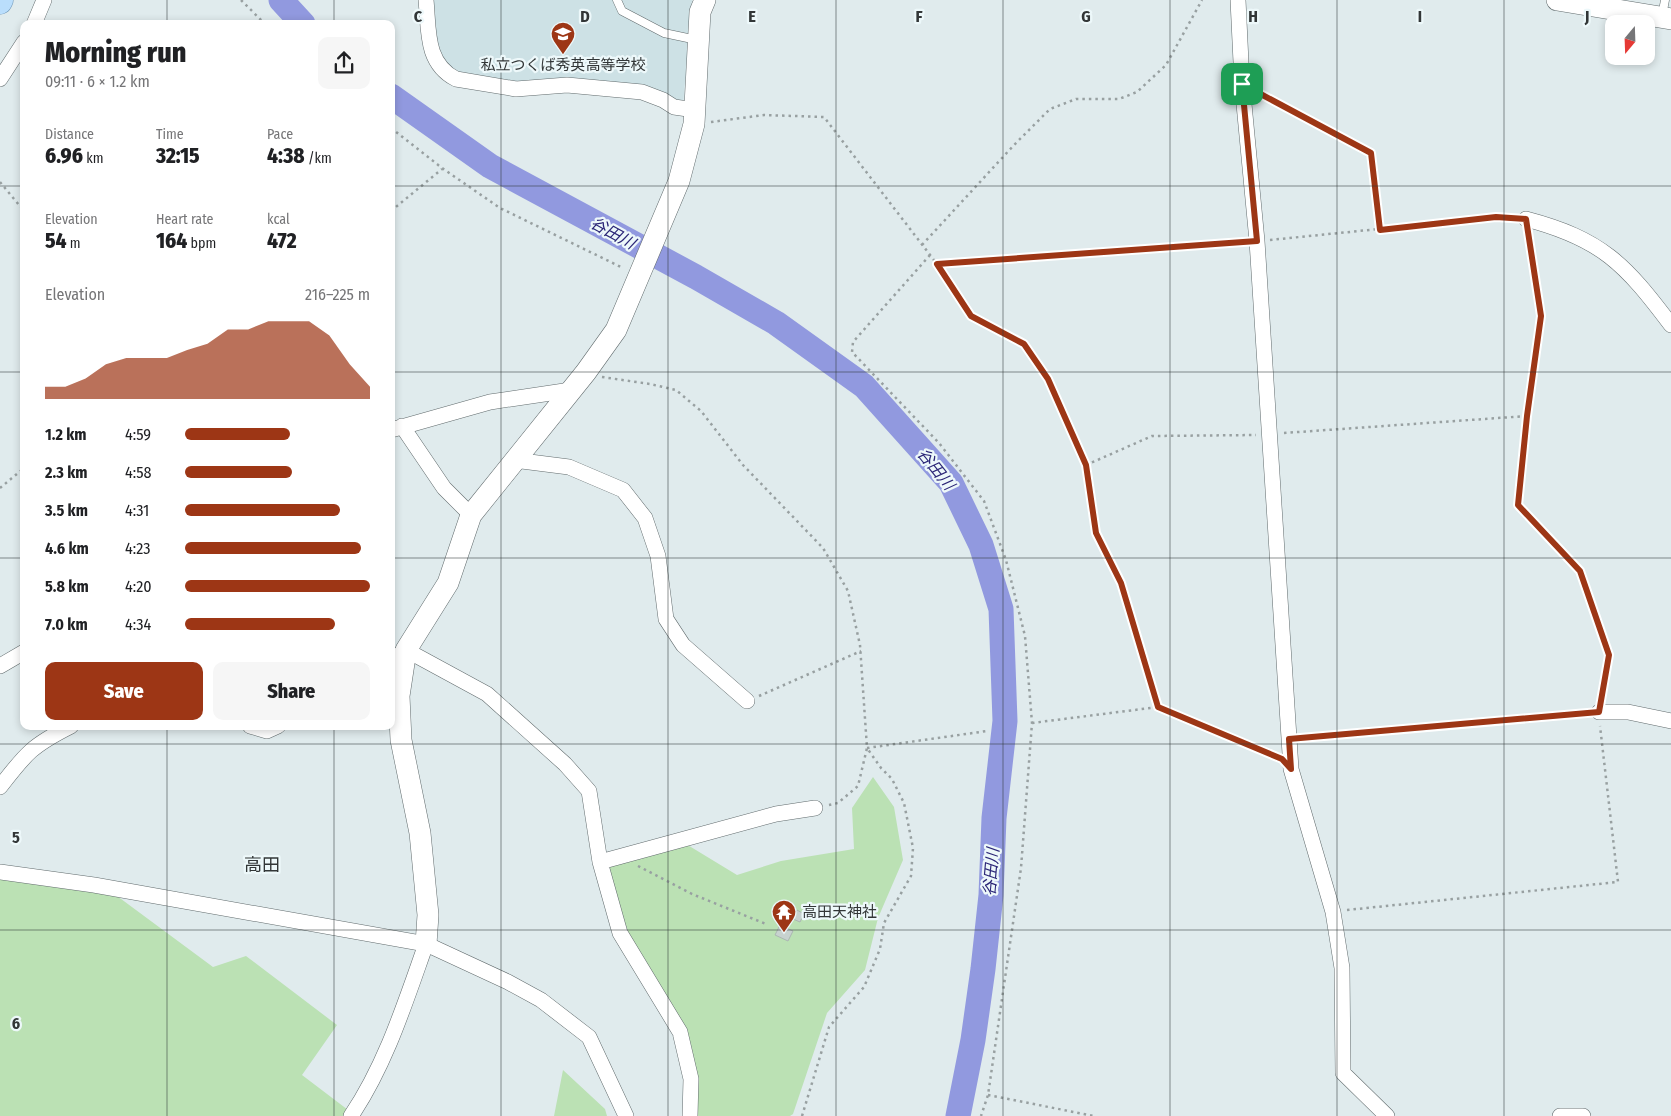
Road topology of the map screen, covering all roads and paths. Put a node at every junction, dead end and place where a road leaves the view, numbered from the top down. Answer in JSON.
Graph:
{"nodes":[{"id":1,"x":44,"y":0,"type":"edge"},
{"id":2,"x":241,"y":0,"type":"edge"},
{"id":3,"x":426,"y":0,"type":"edge"},
{"id":4,"x":617,"y":0,"type":"edge"},
{"id":5,"x":705,"y":0,"type":"edge"},
{"id":6,"x":1202,"y":0,"type":"edge"},
{"id":7,"x":1238,"y":0,"type":"edge"},
{"id":8,"x":1557,"y":0,"type":"edge"},
{"id":9,"x":1666,"y":12,"type":"edge"},
{"id":10,"x":36,"y":20,"type":"edge"},
{"id":11,"x":261,"y":20,"type":"edge"},
{"id":12,"x":699,"y":40,"type":"junction"},
{"id":13,"x":20,"y":48,"type":"edge"},
{"id":14,"x":0,"y":79,"type":"edge"},
{"id":15,"x":1242,"y":84,"type":"junction"},
{"id":16,"x":694,"y":117,"type":"junction"},
{"id":17,"x":395,"y":131,"type":"edge"},
{"id":18,"x":442,"y":168,"type":"junction"},
{"id":19,"x":0,"y":182,"type":"edge"},
{"id":20,"x":20,"y":206,"type":"edge"},
{"id":21,"x":395,"y":208,"type":"edge"},
{"id":22,"x":1526,"y":219,"type":"junction"},
{"id":23,"x":1380,"y":230,"type":"junction"},
{"id":24,"x":1257,"y":241,"type":"junction"},
{"id":25,"x":922,"y":245,"type":"junction"},
{"id":26,"x":930,"y":255,"type":"junction"},
{"id":27,"x":937,"y":264,"type":"junction"},
{"id":28,"x":638,"y":275,"type":"junction"},
{"id":29,"x":1671,"y":325,"type":"edge"},
{"id":30,"x":586,"y":372,"type":"junction"},
{"id":31,"x":571,"y":390,"type":"junction"},
{"id":32,"x":1527,"y":416,"type":"junction"},
{"id":33,"x":397,"y":428,"type":"edge"},
{"id":34,"x":1270,"y":434,"type":"junction"},
{"id":35,"x":514,"y":460,"type":"junction"},
{"id":36,"x":1086,"y":465,"type":"junction"},
{"id":37,"x":20,"y":471,"type":"edge"},
{"id":38,"x":0,"y":488,"type":"edge"},
{"id":39,"x":471,"y":516,"type":"junction"},
{"id":40,"x":861,"y":651,"type":"junction"},
{"id":41,"x":20,"y":654,"type":"edge"},
{"id":42,"x":399,"y":655,"type":"edge"},
{"id":43,"x":0,"y":666,"type":"edge"},
{"id":44,"x":747,"y":701,"type":"joint"},
{"id":45,"x":1158,"y":707,"type":"junction"},
{"id":46,"x":1599,"y":712,"type":"junction"},
{"id":47,"x":1671,"y":721,"type":"edge"},
{"id":48,"x":1032,"y":723,"type":"junction"},
{"id":49,"x":63,"y":730,"type":"edge"},
{"id":50,"x":987,"y":731,"type":"dead end"},
{"id":51,"x":1289,"y":739,"type":"junction"},
{"id":52,"x":867,"y":748,"type":"junction"},
{"id":53,"x":1291,"y":769,"type":"junction"},
{"id":54,"x":0,"y":787,"type":"edge"},
{"id":55,"x":814,"y":808,"type":"joint"},
{"id":56,"x":619,"y":856,"type":"junction"},
{"id":57,"x":600,"y":862,"type":"junction"},
{"id":58,"x":0,"y":872,"type":"edge"},
{"id":59,"x":1333,"y":912,"type":"junction"},
{"id":60,"x":766,"y":924,"type":"dead end"},
{"id":61,"x":426,"y":944,"type":"junction"},
{"id":62,"x":988,"y":1095,"type":"junction"},
{"id":63,"x":351,"y":1116,"type":"edge"},
{"id":64,"x":626,"y":1116,"type":"edge"},
{"id":65,"x":690,"y":1116,"type":"edge"},
{"id":66,"x":802,"y":1116,"type":"edge"},
{"id":67,"x":981,"y":1116,"type":"edge"},
{"id":68,"x":1094,"y":1116,"type":"edge"},
{"id":69,"x":1387,"y":1116,"type":"edge"},
{"id":70,"x":1560,"y":1116,"type":"edge"},
{"id":71,"x":1583,"y":1116,"type":"edge"}],
"edges":[{"from":1,"to":10,"type":"street"},
{"from":2,"to":11,"type":"path"},
{"from":3,"to":16,"type":"street"},
{"from":4,"to":12,"type":"lane"},
{"from":5,"to":12,"type":"street"},
{"from":6,"to":25,"type":"path"},
{"from":7,"to":15,"type":"street"},
{"from":8,"to":9,"type":"street"},
{"from":12,"to":16,"type":"street"},
{"from":13,"to":14,"type":"street"},
{"from":15,"to":23,"type":"path"},
{"from":15,"to":24,"type":"street"},
{"from":16,"to":25,"type":"path"},
{"from":16,"to":28,"type":"street"},
{"from":17,"to":18,"type":"path"},
{"from":18,"to":21,"type":"path"},
{"from":18,"to":28,"type":"path"},
{"from":19,"to":20,"type":"path"},
{"from":22,"to":23,"type":"path"},
{"from":22,"to":29,"type":"street"},
{"from":22,"to":32,"type":"path"},
{"from":23,"to":24,"type":"path"},
{"from":24,"to":27,"type":"path"},
{"from":24,"to":34,"type":"street"},
{"from":25,"to":26,"type":"path"},
{"from":26,"to":27,"type":"path"},
{"from":26,"to":48,"type":"path"},
{"from":27,"to":36,"type":"path"},
{"from":28,"to":30,"type":"street"},
{"from":30,"to":31,"type":"street"},
{"from":30,"to":40,"type":"path"},
{"from":31,"to":33,"type":"street"},
{"from":31,"to":35,"type":"street"},
{"from":32,"to":34,"type":"path"},
{"from":32,"to":46,"type":"path"},
{"from":33,"to":39,"type":"street"},
{"from":34,"to":36,"type":"path"},
{"from":34,"to":51,"type":"street"},
{"from":35,"to":39,"type":"street"},
{"from":35,"to":44,"type":"street"},
{"from":36,"to":45,"type":"path"},
{"from":37,"to":38,"type":"path"},
{"from":39,"to":42,"type":"street"},
{"from":40,"to":44,"type":"path"},
{"from":40,"to":52,"type":"path"},
{"from":41,"to":43,"type":"street"},
{"from":42,"to":57,"type":"street"},
{"from":42,"to":61,"type":"street"},
{"from":45,"to":48,"type":"path"},
{"from":45,"to":53,"type":"path"},
{"from":46,"to":47,"type":"street"},
{"from":46,"to":51,"type":"path"},
{"from":46,"to":59,"type":"path"},
{"from":48,"to":62,"type":"path"},
{"from":49,"to":54,"type":"street"},
{"from":50,"to":52,"type":"path"},
{"from":51,"to":53,"type":"street"},
{"from":52,"to":55,"type":"path"},
{"from":52,"to":66,"type":"path"},
{"from":53,"to":59,"type":"street"},
{"from":55,"to":56,"type":"street"},
{"from":56,"to":57,"type":"street"},
{"from":56,"to":60,"type":"path"},
{"from":57,"to":65,"type":"street"},
{"from":58,"to":61,"type":"street"},
{"from":59,"to":69,"type":"street"},
{"from":61,"to":63,"type":"street"},
{"from":61,"to":64,"type":"street"},
{"from":62,"to":67,"type":"path"},
{"from":62,"to":68,"type":"path"},
{"from":70,"to":71,"type":"street"}]}
